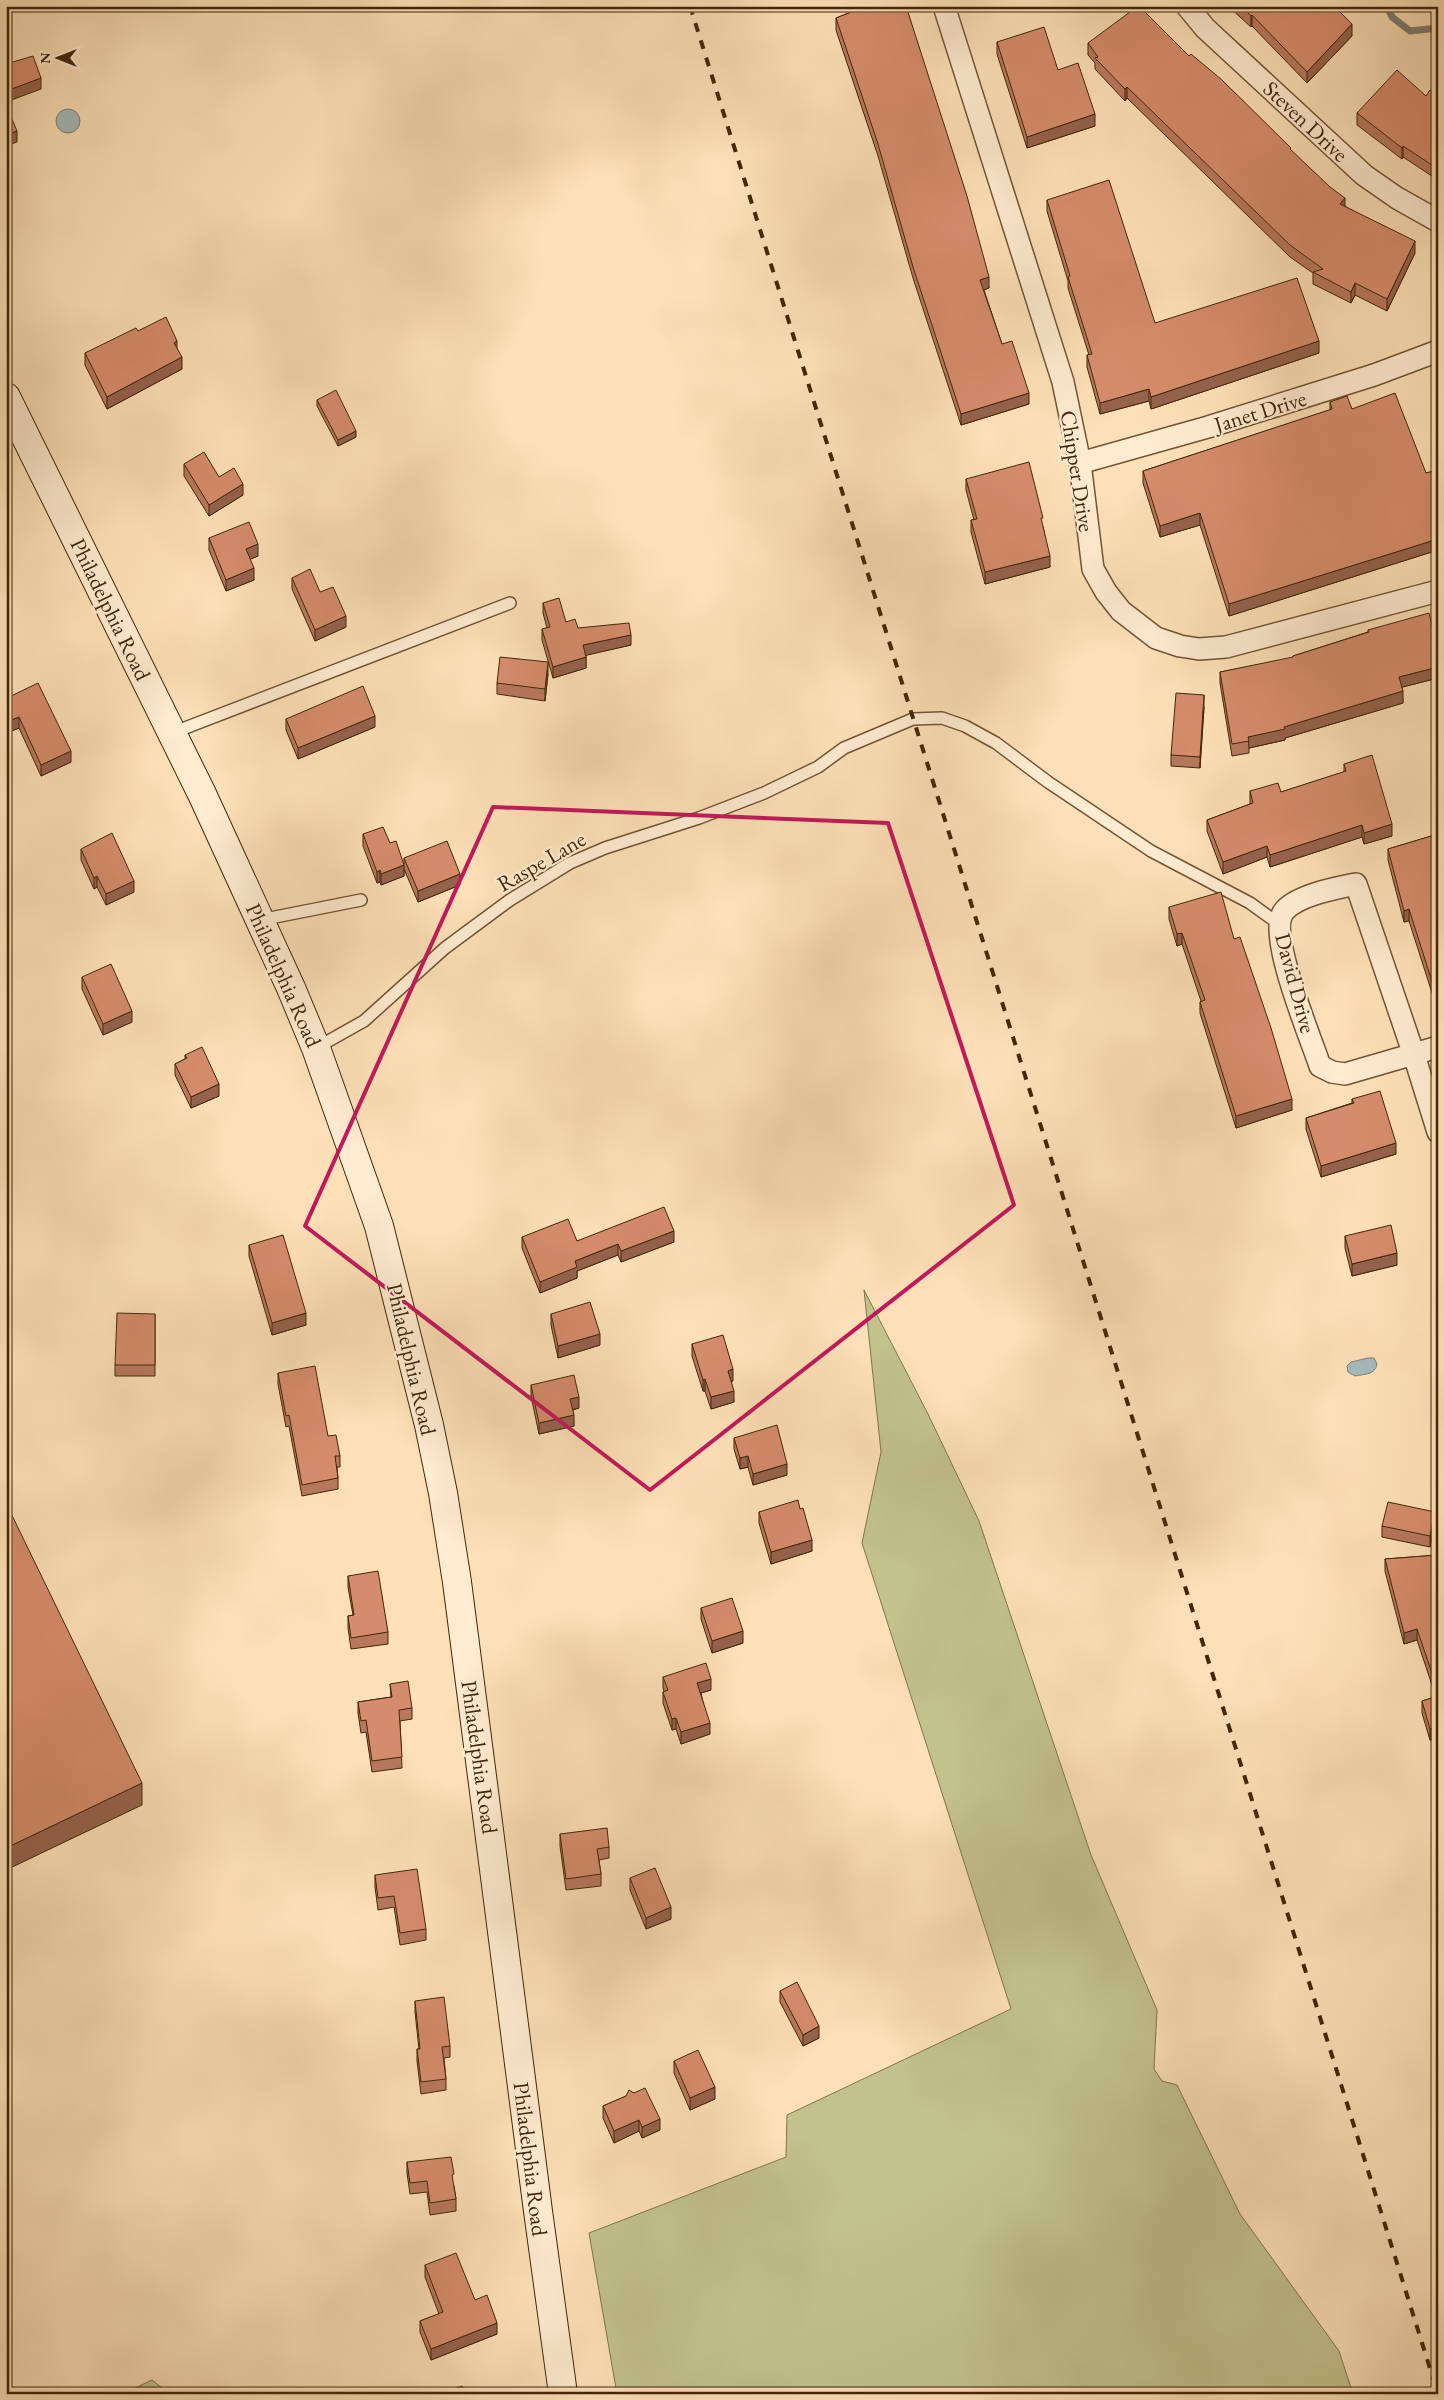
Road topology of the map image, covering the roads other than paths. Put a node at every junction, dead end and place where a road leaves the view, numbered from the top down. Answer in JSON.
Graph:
{"nodes":[{"id":1,"x":944,"y":6,"type":"edge"},
{"id":2,"x":1186,"y":6,"type":"edge"},
{"id":3,"x":1438,"y":221,"type":"edge"},
{"id":4,"x":1438,"y":351,"type":"edge"},
{"id":5,"x":6,"y":397,"type":"edge"},
{"id":6,"x":1080,"y":463,"type":"junction"},
{"id":7,"x":1438,"y":591,"type":"edge"},
{"id":8,"x":510,"y":603,"type":"dead end"},
{"id":9,"x":172,"y":733,"type":"junction"},
{"id":10,"x":361,"y":900,"type":"dead end"},
{"id":11,"x":260,"y":920,"type":"junction"},
{"id":12,"x":1279,"y":924,"type":"junction"},
{"id":13,"x":1438,"y":1047,"type":"edge"},
{"id":14,"x":316,"y":1048,"type":"junction"},
{"id":15,"x":1414,"y":1055,"type":"junction"},
{"id":16,"x":1438,"y":1132,"type":"edge"},
{"id":17,"x":563,"y":2394,"type":"edge"}],
"edges":[{"from":1,"to":6,"type":"street","name":"Chipper Drive"},
{"from":2,"to":3,"type":"street","name":"Steven Drive"},
{"from":4,"to":6,"type":"street","name":"Janet Drive"},
{"from":5,"to":9,"type":"main road","name":"Philadelphia Road"},
{"from":6,"to":7,"type":"street","name":"Chipper Drive"},
{"from":8,"to":9,"type":"lane"},
{"from":9,"to":11,"type":"main road","name":"Philadelphia Road"},
{"from":10,"to":11,"type":"lane"},
{"from":11,"to":14,"type":"main road","name":"Philadelphia Road"},
{"from":12,"to":14,"type":"lane","name":"Raspe Lane"},
{"from":12,"to":15,"type":"street","name":"David Drive"},
{"from":12,"to":15,"type":"street","name":"David Drive"},
{"from":13,"to":15,"type":"street","name":"David Drive"},
{"from":14,"to":17,"type":"main road","name":"Philadelphia Road"},
{"from":15,"to":16,"type":"street"}]}
